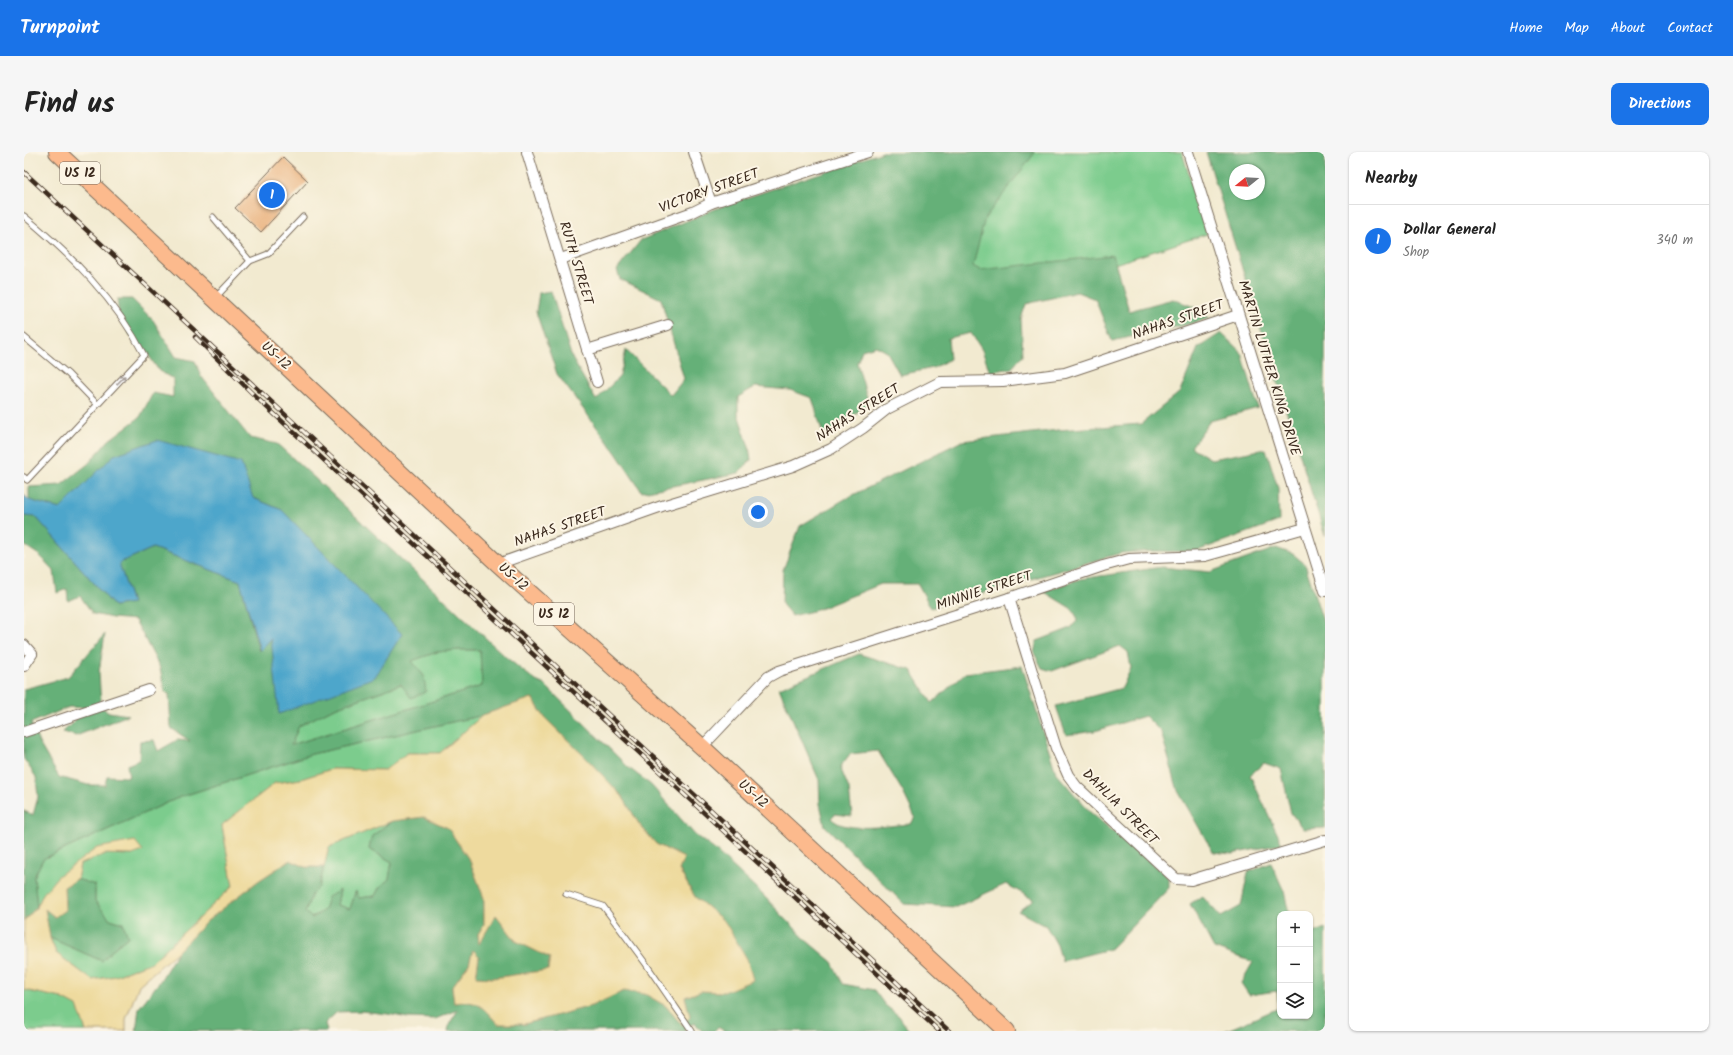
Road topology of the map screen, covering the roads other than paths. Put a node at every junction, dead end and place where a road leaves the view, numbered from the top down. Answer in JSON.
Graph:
{"nodes":[{"id":1,"x":57,"y":152,"type":"edge"},
{"id":2,"x":527,"y":152,"type":"edge"},
{"id":3,"x":694,"y":152,"type":"edge"},
{"id":4,"x":1188,"y":152,"type":"edge"},
{"id":5,"x":862,"y":153,"type":"edge"},
{"id":6,"x":711,"y":203,"type":"junction"},
{"id":7,"x":24,"y":216,"type":"edge"},
{"id":8,"x":213,"y":217,"type":"dead end"},
{"id":9,"x":303,"y":217,"type":"dead end"},
{"id":10,"x":561,"y":259,"type":"junction"},
{"id":11,"x":250,"y":261,"type":"junction"},
{"id":12,"x":214,"y":298,"type":"junction"},
{"id":13,"x":1238,"y":314,"type":"junction"},
{"id":14,"x":668,"y":325,"type":"dead end"},
{"id":15,"x":24,"y":337,"type":"edge"},
{"id":16,"x":587,"y":350,"type":"junction"},
{"id":17,"x":597,"y":382,"type":"dead end"},
{"id":18,"x":97,"y":404,"type":"junction"},
{"id":19,"x":24,"y":477,"type":"edge"},
{"id":20,"x":1305,"y":528,"type":"junction"},
{"id":21,"x":498,"y":564,"type":"junction"},
{"id":22,"x":1325,"y":591,"type":"edge"},
{"id":23,"x":1009,"y":598,"type":"junction"},
{"id":24,"x":24,"y":646,"type":"edge"},
{"id":25,"x":24,"y":666,"type":"edge"},
{"id":26,"x":149,"y":690,"type":"dead end"},
{"id":27,"x":24,"y":732,"type":"edge"},
{"id":28,"x":702,"y":747,"type":"junction"},
{"id":29,"x":1325,"y":840,"type":"edge"},
{"id":30,"x":566,"y":894,"type":"dead end"},
{"id":31,"x":692,"y":1031,"type":"edge"},
{"id":32,"x":1007,"y":1031,"type":"edge"}],
"edges":[{"from":1,"to":12,"type":"main road","name":"US-12","number":"US 12"},
{"from":2,"to":10,"type":"street","name":"RUTH STREET"},
{"from":3,"to":6,"type":"street"},
{"from":4,"to":13,"type":"street","name":"MARTIN LUTHER KING DRIVE"},
{"from":5,"to":6,"type":"street","name":"VICTORY STREET"},
{"from":6,"to":10,"type":"street","name":"VICTORY STREET"},
{"from":18,"to":7,"type":"lane","one_way":true},
{"from":8,"to":11,"type":"lane"},
{"from":9,"to":11,"type":"lane"},
{"from":10,"to":16,"type":"street","name":"RUTH STREET"},
{"from":11,"to":12,"type":"lane"},
{"from":12,"to":21,"type":"main road","name":"US-12","number":"US 12"},
{"from":13,"to":20,"type":"street","name":"MARTIN LUTHER KING DRIVE"},
{"from":13,"to":21,"type":"street","name":"NAHAS STREET"},
{"from":14,"to":16,"type":"street"},
{"from":15,"to":18,"type":"lane"},
{"from":16,"to":17,"type":"street","name":"RUTH STREET"},
{"from":18,"to":19,"type":"lane"},
{"from":20,"to":22,"type":"street","name":"MARTIN LUTHER KING DRIVE"},
{"from":20,"to":23,"type":"street","name":"MINNIE STREET"},
{"from":21,"to":28,"type":"main road","name":"US-12","number":"US 12"},
{"from":23,"to":28,"type":"street","name":"MINNIE STREET"},
{"from":23,"to":29,"type":"street","name":"DAHLIA STREET"},
{"from":24,"to":25,"type":"street"},
{"from":26,"to":27,"type":"street"},
{"from":28,"to":32,"type":"main road","name":"US-12","number":"US 12"},
{"from":30,"to":31,"type":"lane"}]}
